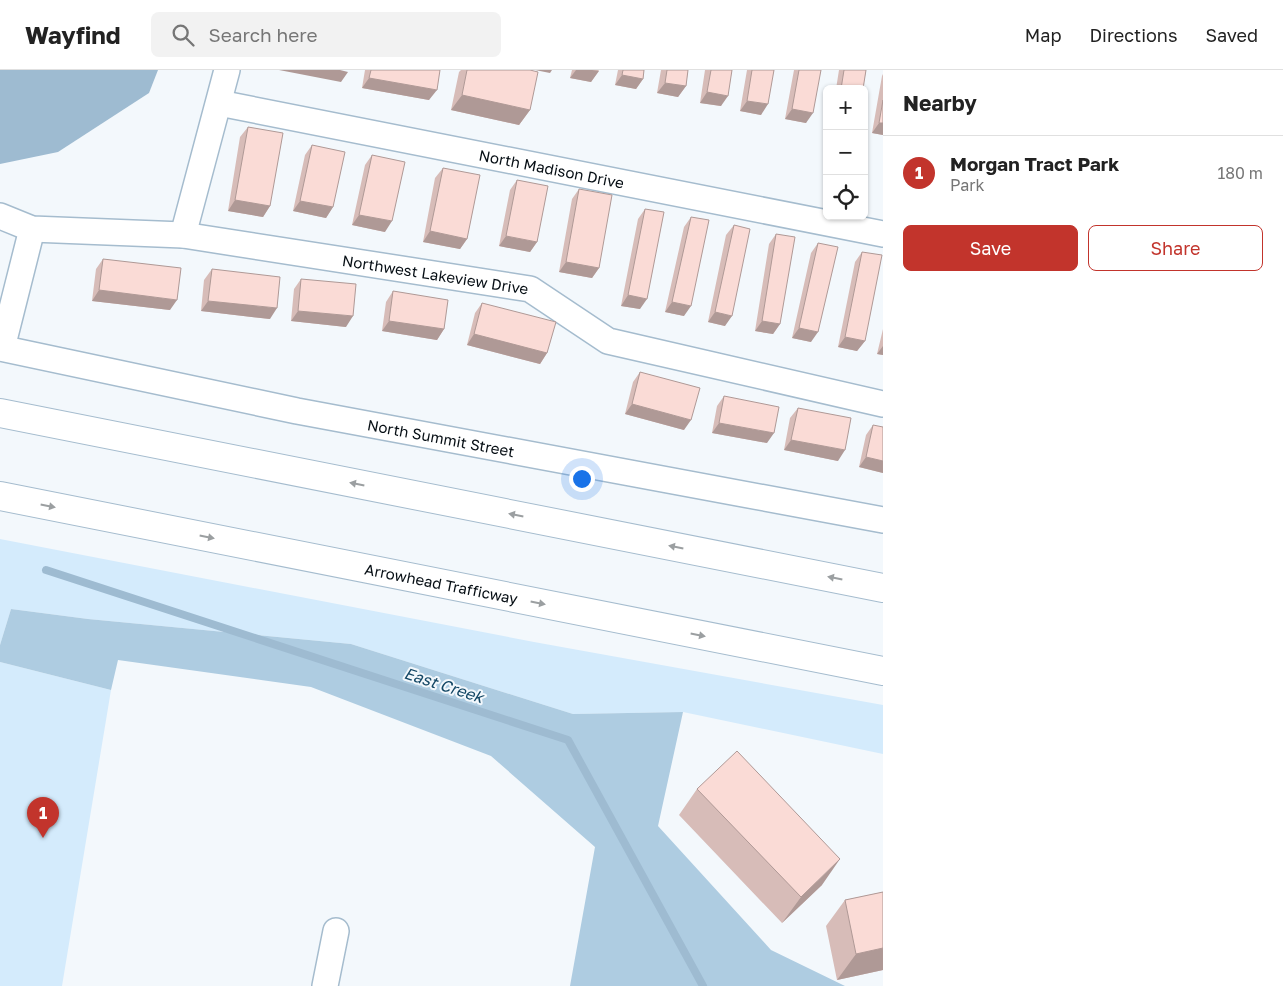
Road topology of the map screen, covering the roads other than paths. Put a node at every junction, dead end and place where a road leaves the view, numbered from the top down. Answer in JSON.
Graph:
{"nodes":[{"id":1,"x":227,"y":70,"type":"edge"},
{"id":2,"x":220,"y":103,"type":"junction"},
{"id":3,"x":0,"y":216,"type":"edge"},
{"id":4,"x":32,"y":229,"type":"junction"},
{"id":5,"x":883,"y":234,"type":"edge"},
{"id":6,"x":183,"y":235,"type":"junction"},
{"id":7,"x":1,"y":348,"type":"edge"},
{"id":8,"x":883,"y":404,"type":"edge"},
{"id":9,"x":0,"y":413,"type":"edge"},
{"id":10,"x":0,"y":496,"type":"edge"},
{"id":11,"x":883,"y":520,"type":"edge"},
{"id":12,"x":883,"y":588,"type":"edge"},
{"id":13,"x":883,"y":672,"type":"edge"},
{"id":14,"x":336,"y":931,"type":"dead end"},
{"id":15,"x":325,"y":986,"type":"edge"}],
"edges":[{"from":1,"to":2,"type":"street"},
{"from":2,"to":5,"type":"street","name":"North Madison Drive"},
{"from":2,"to":6,"type":"street"},
{"from":3,"to":4,"type":"street","name":"Northwest Lakeview Drive"},
{"from":4,"to":6,"type":"street","name":"Northwest Lakeview Drive"},
{"from":4,"to":7,"type":"street"},
{"from":6,"to":8,"type":"street","name":"Northwest Lakeview Drive"},
{"from":7,"to":11,"type":"street","name":"North Summit Street"},
{"from":12,"to":9,"type":"highway","one_way":true},
{"from":10,"to":13,"type":"highway","name":"Arrowhead Trafficway","one_way":true},
{"from":14,"to":15,"type":"street"}]}
